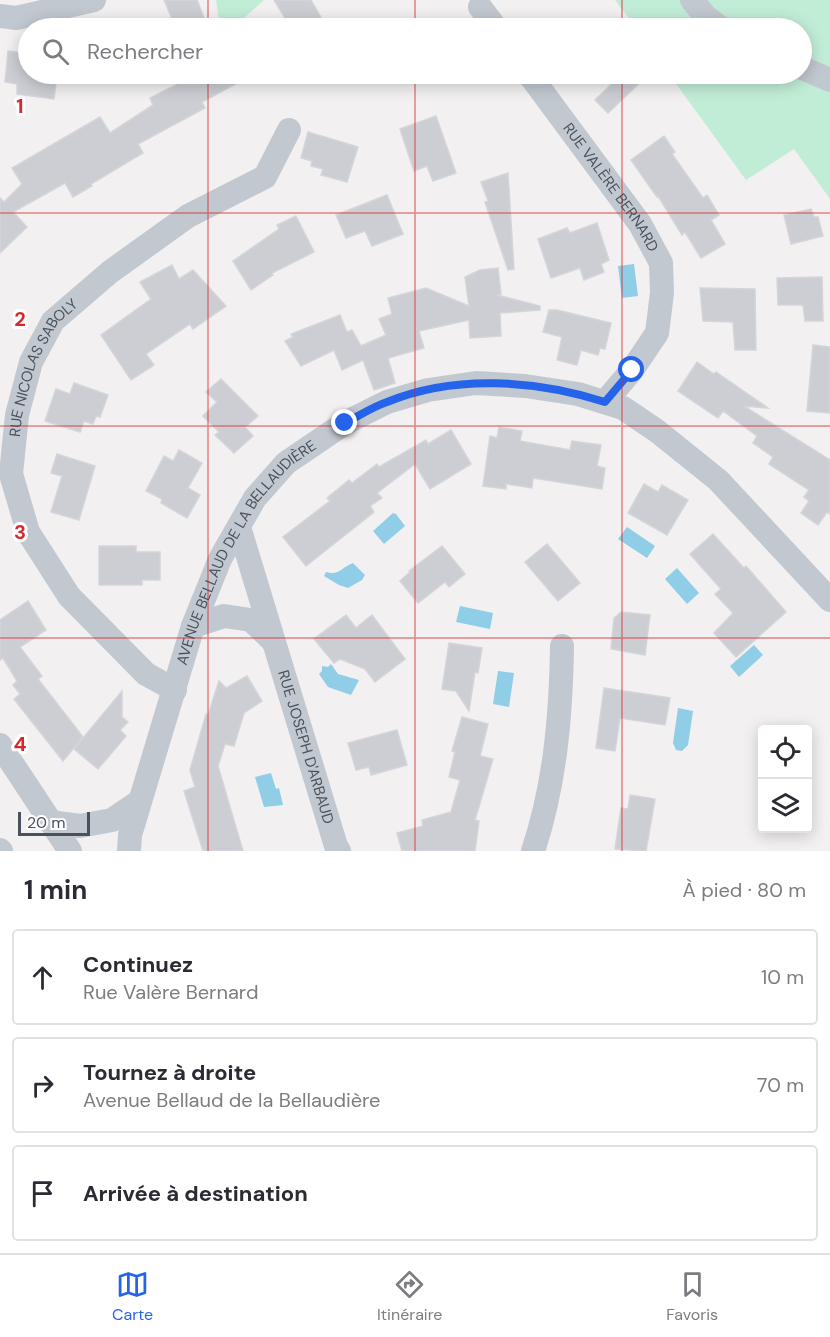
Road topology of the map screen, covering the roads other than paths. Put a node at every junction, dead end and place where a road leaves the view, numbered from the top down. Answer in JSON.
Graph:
{"nodes":[{"id":1,"x":94,"y":0,"type":"edge"},
{"id":2,"x":692,"y":0,"type":"edge"},
{"id":3,"x":480,"y":7,"type":"dead end"},
{"id":4,"x":0,"y":16,"type":"edge"},
{"id":5,"x":488,"y":18,"type":"edge"},
{"id":6,"x":707,"y":18,"type":"edge"},
{"id":7,"x":812,"y":73,"type":"edge"},
{"id":8,"x":830,"y":80,"type":"edge"},
{"id":9,"x":536,"y":84,"type":"edge"},
{"id":10,"x":289,"y":130,"type":"dead end"},
{"id":11,"x":605,"y":402,"type":"junction"},
{"id":12,"x":239,"y":527,"type":"junction"},
{"id":13,"x":830,"y":600,"type":"edge"},
{"id":14,"x":193,"y":626,"type":"junction"},
{"id":15,"x":273,"y":641,"type":"junction"},
{"id":16,"x":562,"y":646,"type":"dead end"},
{"id":17,"x":175,"y":690,"type":"junction"},
{"id":18,"x":0,"y":745,"type":"edge"},
{"id":19,"x":140,"y":801,"type":"junction"},
{"id":20,"x":50,"y":822,"type":"junction"},
{"id":21,"x":126,"y":846,"type":"edge"},
{"id":22,"x":70,"y":851,"type":"edge"},
{"id":23,"x":339,"y":851,"type":"edge"},
{"id":24,"x":533,"y":851,"type":"edge"}],
"edges":[{"from":1,"to":4,"type":"street"},
{"from":2,"to":6,"type":"street"},
{"from":3,"to":5,"type":"street"},
{"from":7,"to":8,"type":"street"},
{"from":9,"to":11,"type":"street","name":"RUE VALÈRE BERNARD"},
{"from":10,"to":17,"type":"street","name":"RUE NICOLAS SABOLY"},
{"from":11,"to":12,"type":"street","name":"AVENUE BELLAUD DE LA BELLAUDIÈRE"},
{"from":11,"to":13,"type":"street","name":"AVENUE BELLAUD DE LA BELLAUDIÈRE"},
{"from":12,"to":14,"type":"street","name":"AVENUE BELLAUD DE LA BELLAUDIÈRE"},
{"from":12,"to":15,"type":"street","name":"RUE JOSEPH D'ARBAUD"},
{"from":14,"to":15,"type":"street","name":"RUE JOSEPH D'ARBAUD"},
{"from":14,"to":17,"type":"street","name":"AVENUE BELLAUD DE LA BELLAUDIÈRE"},
{"from":15,"to":23,"type":"street","name":"RUE JOSEPH D'ARBAUD"},
{"from":16,"to":24,"type":"street"},
{"from":17,"to":19,"type":"street","name":"AVENUE BELLAUD DE LA BELLAUDIÈRE"},
{"from":18,"to":20,"type":"street"},
{"from":19,"to":20,"type":"street"},
{"from":19,"to":21,"type":"street","name":"AVENUE BELLAUD DE LA BELLAUDIÈRE"},
{"from":20,"to":22,"type":"street"}]}
